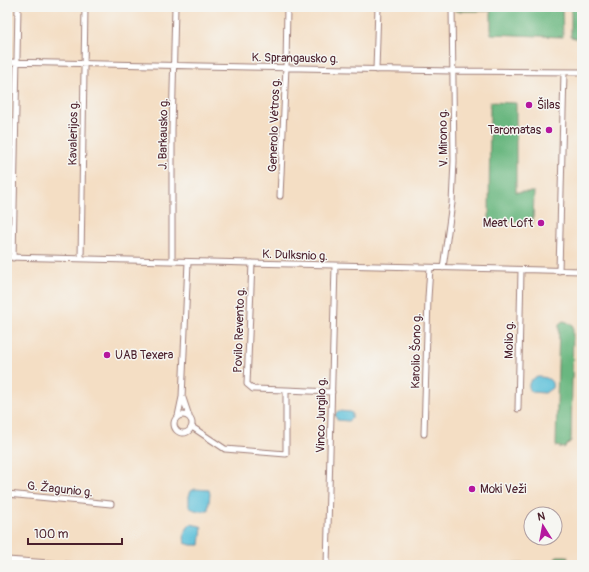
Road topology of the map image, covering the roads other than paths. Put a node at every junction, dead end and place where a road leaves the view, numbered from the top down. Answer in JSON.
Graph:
{"nodes":[{"id":1,"x":18,"y":7,"type":"edge"},
{"id":2,"x":85,"y":7,"type":"edge"},
{"id":3,"x":175,"y":7,"type":"edge"},
{"id":4,"x":287,"y":7,"type":"edge"},
{"id":5,"x":378,"y":7,"type":"edge"},
{"id":6,"x":452,"y":7,"type":"edge"},
{"id":7,"x":7,"y":62,"type":"edge"},
{"id":8,"x":16,"y":62,"type":"junction"},
{"id":9,"x":84,"y":64,"type":"junction"},
{"id":10,"x":174,"y":65,"type":"junction"},
{"id":11,"x":286,"y":67,"type":"junction"},
{"id":12,"x":376,"y":70,"type":"junction"},
{"id":13,"x":452,"y":71,"type":"junction"},
{"id":14,"x":564,"y":72,"type":"junction"},
{"id":15,"x":582,"y":72,"type":"edge"},
{"id":16,"x":280,"y":196,"type":"dead end"},
{"id":17,"x":7,"y":257,"type":"edge"},
{"id":18,"x":14,"y":258,"type":"junction"},
{"id":19,"x":81,"y":259,"type":"junction"},
{"id":20,"x":172,"y":261,"type":"junction"},
{"id":21,"x":188,"y":262,"type":"junction"},
{"id":22,"x":252,"y":263,"type":"junction"},
{"id":23,"x":335,"y":266,"type":"junction"},
{"id":24,"x":430,"y":268,"type":"junction"},
{"id":25,"x":443,"y":268,"type":"junction"},
{"id":26,"x":520,"y":270,"type":"junction"},
{"id":27,"x":559,"y":271,"type":"junction"},
{"id":28,"x":582,"y":272,"type":"edge"},
{"id":29,"x":286,"y":390,"type":"junction"},
{"id":30,"x":332,"y":392,"type":"junction"},
{"id":31,"x":182,"y":397,"type":"junction"},
{"id":32,"x":518,"y":409,"type":"dead end"},
{"id":33,"x":178,"y":416,"type":"junction"},
{"id":34,"x":189,"y":416,"type":"junction"},
{"id":35,"x":192,"y":427,"type":"junction"},
{"id":36,"x":424,"y":434,"type":"dead end"},
{"id":37,"x":7,"y":494,"type":"edge"},
{"id":38,"x":111,"y":504,"type":"dead end"},
{"id":39,"x":7,"y":560,"type":"edge"},
{"id":40,"x":78,"y":565,"type":"edge"},
{"id":41,"x":327,"y":565,"type":"edge"}],
"edges":[{"from":1,"to":8,"type":"street"},
{"from":2,"to":9,"type":"street","name":"Kavalerijos g."},
{"from":3,"to":10,"type":"street","name":"J. Barkausko g."},
{"from":4,"to":11,"type":"street","name":"Generolo Vėtros g."},
{"from":5,"to":12,"type":"street"},
{"from":6,"to":13,"type":"street","name":"V. Mirono g."},
{"from":7,"to":8,"type":"street","name":"K. Sprangausko g."},
{"from":8,"to":9,"type":"street","name":"K. Sprangausko g."},
{"from":8,"to":18,"type":"street"},
{"from":9,"to":10,"type":"street","name":"K. Sprangausko g."},
{"from":9,"to":19,"type":"street","name":"Kavalerijos g."},
{"from":10,"to":11,"type":"street","name":"K. Sprangausko g."},
{"from":10,"to":20,"type":"street","name":"J. Barkausko g."},
{"from":11,"to":12,"type":"street","name":"K. Sprangausko g."},
{"from":11,"to":16,"type":"street","name":"Generolo Vėtros g."},
{"from":12,"to":13,"type":"street","name":"K. Sprangausko g."},
{"from":13,"to":14,"type":"street","name":"K. Sprangausko g."},
{"from":13,"to":25,"type":"street","name":"V. Mirono g."},
{"from":14,"to":15,"type":"street","name":"K. Sprangausko g."},
{"from":14,"to":27,"type":"street"},
{"from":17,"to":18,"type":"street","name":"K. Dulksnio g."},
{"from":18,"to":19,"type":"street","name":"K. Dulksnio g."},
{"from":19,"to":20,"type":"street","name":"K. Dulksnio g."},
{"from":20,"to":21,"type":"street","name":"K. Dulksnio g."},
{"from":21,"to":22,"type":"street","name":"K. Dulksnio g."},
{"from":21,"to":31,"type":"street"},
{"from":22,"to":23,"type":"street","name":"K. Dulksnio g."},
{"from":22,"to":29,"type":"street","name":"Povilo Revento g."},
{"from":23,"to":24,"type":"street","name":"K. Dulksnio g."},
{"from":23,"to":30,"type":"street","name":"Vinco Jurgilo g."},
{"from":24,"to":25,"type":"street","name":"K. Dulksnio g."},
{"from":24,"to":36,"type":"street","name":"Karolio Šono g."},
{"from":25,"to":26,"type":"street","name":"K. Dulksnio g."},
{"from":26,"to":27,"type":"street","name":"K. Dulksnio g."},
{"from":26,"to":32,"type":"street","name":"Molio g."},
{"from":27,"to":28,"type":"street","name":"K. Dulksnio g."},
{"from":29,"to":30,"type":"street"},
{"from":29,"to":35,"type":"street"},
{"from":30,"to":41,"type":"street","name":"Vinco Jurgilo g."},
{"from":31,"to":33,"type":"street"},
{"from":31,"to":34,"type":"street"},
{"from":33,"to":34,"type":"street"},
{"from":33,"to":35,"type":"street"},
{"from":34,"to":35,"type":"street"},
{"from":37,"to":38,"type":"street","name":"G. Žagunio g."},
{"from":39,"to":40,"type":"street"}]}
